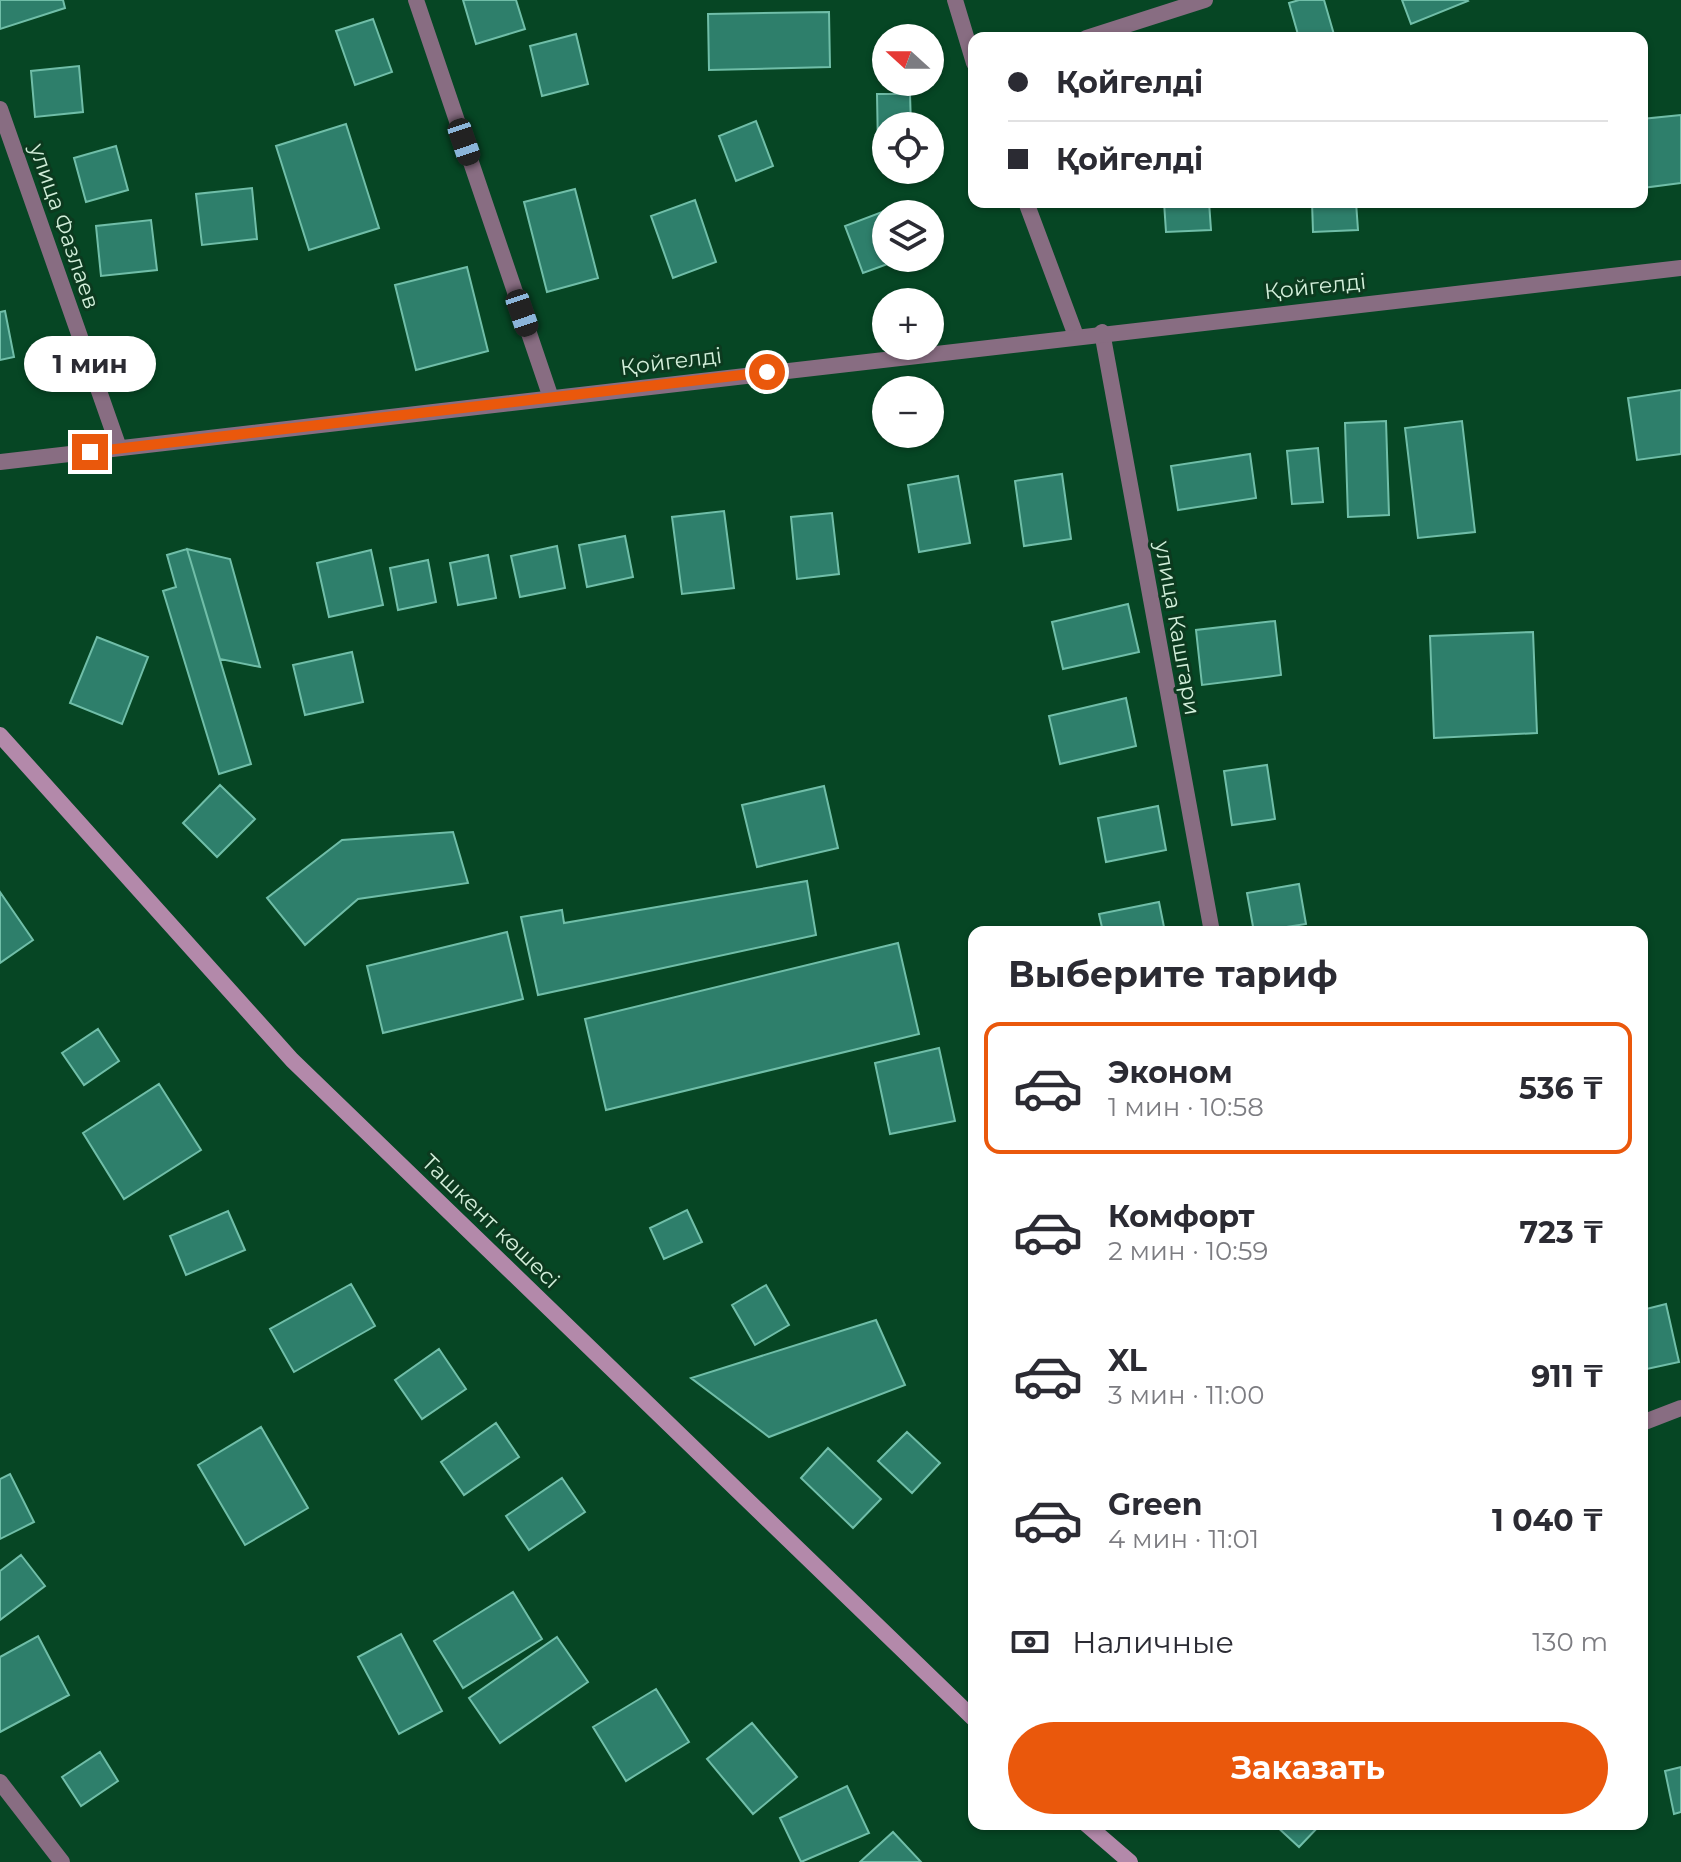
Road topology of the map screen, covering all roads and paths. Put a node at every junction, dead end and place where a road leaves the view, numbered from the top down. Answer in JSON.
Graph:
{"nodes":[{"id":1,"x":416,"y":0,"type":"edge"},
{"id":2,"x":955,"y":0,"type":"edge"},
{"id":3,"x":1205,"y":0,"type":"edge"},
{"id":4,"x":1105,"y":32,"type":"edge"},
{"id":5,"x":968,"y":43,"type":"edge"},
{"id":6,"x":0,"y":109,"type":"edge"},
{"id":7,"x":1028,"y":208,"type":"edge"},
{"id":8,"x":1681,"y":268,"type":"edge"},
{"id":9,"x":1102,"y":332,"type":"junction"},
{"id":10,"x":1076,"y":336,"type":"junction"},
{"id":11,"x":551,"y":398,"type":"junction"},
{"id":12,"x":119,"y":448,"type":"junction"},
{"id":13,"x":0,"y":462,"type":"edge"},
{"id":14,"x":0,"y":735,"type":"edge"},
{"id":15,"x":1211,"y":926,"type":"edge"},
{"id":16,"x":1681,"y":1408,"type":"edge"},
{"id":17,"x":1648,"y":1421,"type":"edge"},
{"id":18,"x":968,"y":1713,"type":"edge"},
{"id":19,"x":0,"y":1782,"type":"edge"},
{"id":20,"x":1093,"y":1830,"type":"edge"},
{"id":21,"x":62,"y":1862,"type":"edge"},
{"id":22,"x":1130,"y":1862,"type":"edge"}],
"edges":[{"from":1,"to":11,"type":"street"},
{"from":2,"to":5,"type":"street"},
{"from":3,"to":4,"type":"street"},
{"from":6,"to":12,"type":"street","name":"улица Фазлаев"},
{"from":7,"to":10,"type":"street"},
{"from":8,"to":9,"type":"street","name":"Қойгелді"},
{"from":9,"to":10,"type":"street","name":"Қойгелді"},
{"from":9,"to":15,"type":"street","name":"улица Кашгари"},
{"from":10,"to":11,"type":"street","name":"Қойгелді"},
{"from":11,"to":12,"type":"street","name":"Қойгелді"},
{"from":12,"to":13,"type":"street","name":"Қойгелді"},
{"from":14,"to":18,"type":"main road","name":"Ташкент көшесі"},
{"from":16,"to":17,"type":"street"},
{"from":19,"to":21,"type":"street"},
{"from":20,"to":22,"type":"main road"}]}
